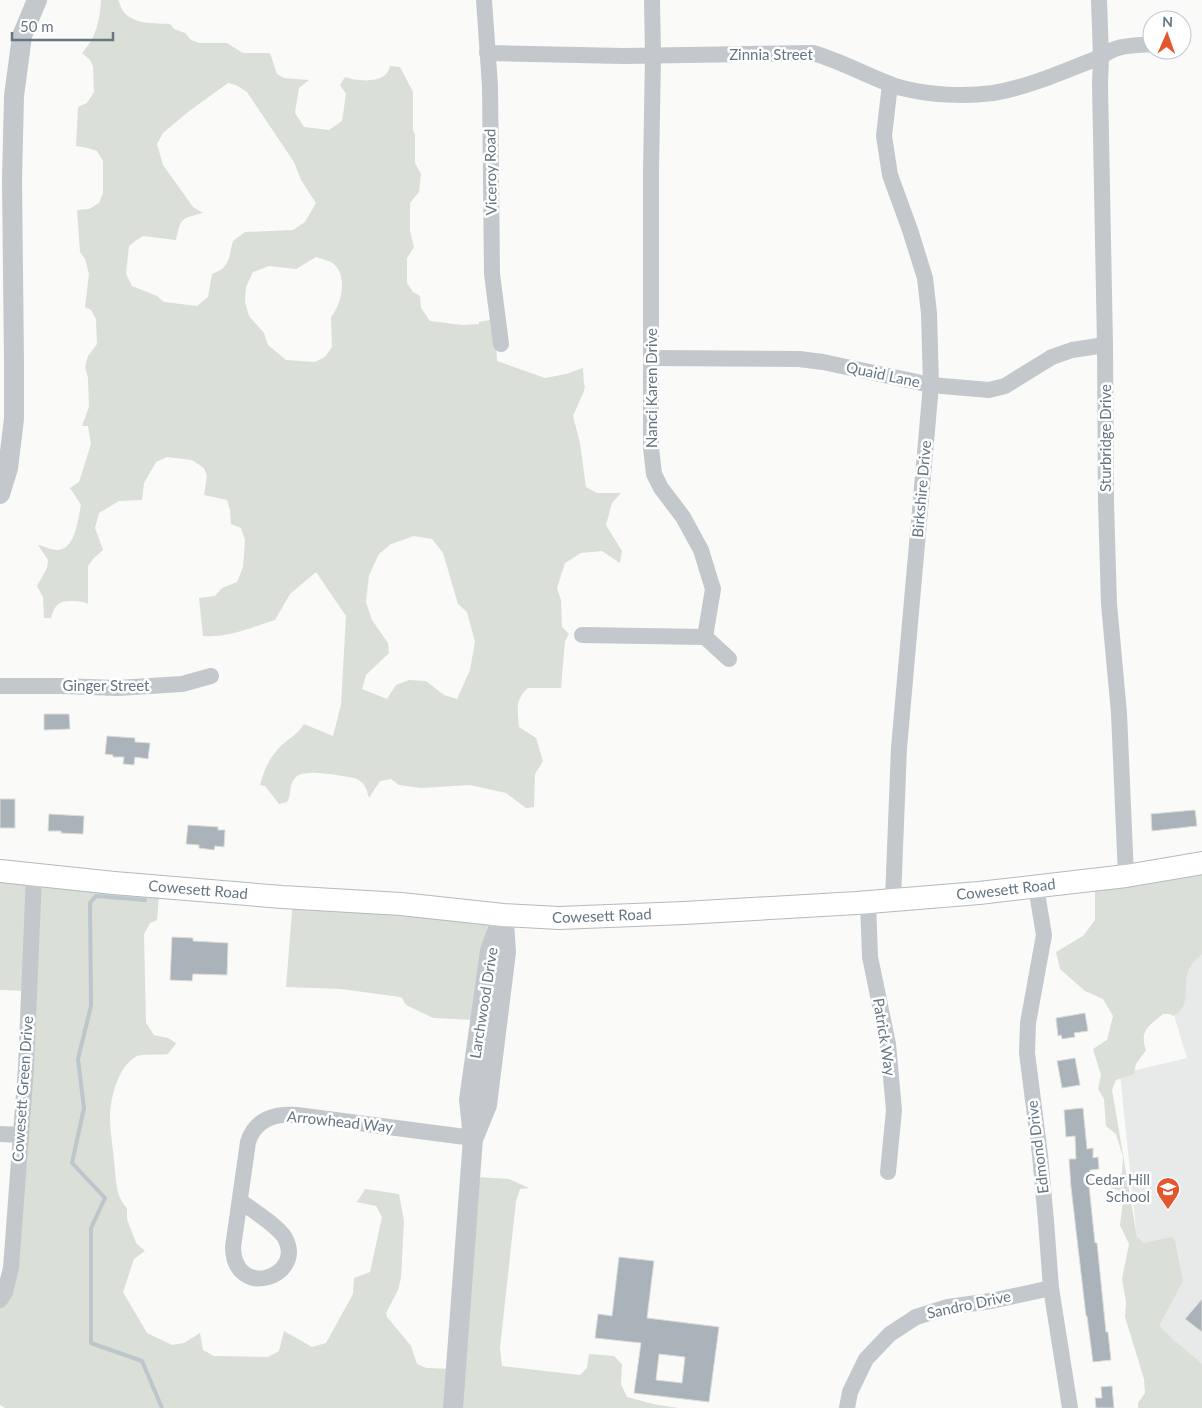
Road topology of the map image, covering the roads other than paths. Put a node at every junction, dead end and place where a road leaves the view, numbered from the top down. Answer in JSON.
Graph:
{"nodes":[{"id":1,"x":37,"y":0,"type":"edge"},
{"id":2,"x":484,"y":0,"type":"edge"},
{"id":3,"x":652,"y":0,"type":"edge"},
{"id":4,"x":1099,"y":0,"type":"edge"},
{"id":5,"x":1142,"y":45,"type":"edge"},
{"id":6,"x":487,"y":53,"type":"junction"},
{"id":7,"x":654,"y":55,"type":"junction"},
{"id":8,"x":1101,"y":57,"type":"junction"},
{"id":9,"x":890,"y":84,"type":"junction"},
{"id":10,"x":501,"y":344,"type":"dead end"},
{"id":11,"x":1105,"y":345,"type":"junction"},
{"id":12,"x":652,"y":358,"type":"junction"},
{"id":13,"x":931,"y":385,"type":"junction"},
{"id":14,"x":0,"y":494,"type":"edge"},
{"id":15,"x":582,"y":635,"type":"dead end"},
{"id":16,"x":705,"y":638,"type":"junction"},
{"id":17,"x":729,"y":659,"type":"dead end"},
{"id":18,"x":211,"y":676,"type":"dead end"},
{"id":19,"x":0,"y":686,"type":"edge"},
{"id":20,"x":1202,"y":863,"type":"edge"},
{"id":21,"x":0,"y":871,"type":"edge"},
{"id":22,"x":34,"y":875,"type":"junction"},
{"id":23,"x":1126,"y":876,"type":"junction"},
{"id":24,"x":1036,"y":887,"type":"junction"},
{"id":25,"x":893,"y":899,"type":"junction"},
{"id":26,"x":868,"y":902,"type":"junction"},
{"id":27,"x":503,"y":915,"type":"junction"},
{"id":28,"x":0,"y":1134,"type":"edge"},
{"id":29,"x":21,"y":1135,"type":"junction"},
{"id":30,"x":473,"y":1138,"type":"junction"},
{"id":31,"x":888,"y":1172,"type":"dead end"},
{"id":32,"x":240,"y":1201,"type":"junction"},
{"id":33,"x":1050,"y":1288,"type":"junction"},
{"id":34,"x":0,"y":1300,"type":"edge"},
{"id":35,"x":453,"y":1408,"type":"edge"},
{"id":36,"x":847,"y":1408,"type":"edge"},
{"id":37,"x":1070,"y":1408,"type":"edge"}],
"edges":[{"from":1,"to":14,"type":"street"},
{"from":2,"to":6,"type":"street","name":"Viceroy Road"},
{"from":3,"to":7,"type":"street","name":"Nanci Karen Drive"},
{"from":4,"to":8,"type":"street","name":"Sturbridge Drive"},
{"from":5,"to":8,"type":"street","name":"Zinnia Street"},
{"from":6,"to":7,"type":"street","name":"Zinnia Street"},
{"from":6,"to":10,"type":"street","name":"Viceroy Road"},
{"from":7,"to":9,"type":"street","name":"Zinnia Street"},
{"from":7,"to":12,"type":"street","name":"Nanci Karen Drive"},
{"from":8,"to":9,"type":"street","name":"Zinnia Street"},
{"from":8,"to":11,"type":"street","name":"Sturbridge Drive"},
{"from":9,"to":13,"type":"street","name":"Birkshire Drive"},
{"from":11,"to":13,"type":"street","name":"Quaid Lane"},
{"from":11,"to":23,"type":"street","name":"Sturbridge Drive"},
{"from":12,"to":13,"type":"street","name":"Quaid Lane"},
{"from":12,"to":16,"type":"street","name":"Nanci Karen Drive"},
{"from":13,"to":25,"type":"street","name":"Birkshire Drive"},
{"from":15,"to":16,"type":"street"},
{"from":16,"to":17,"type":"street"},
{"from":18,"to":19,"type":"street","name":"Ginger Street"},
{"from":20,"to":23,"type":"main road","name":"Cowesett Road"},
{"from":21,"to":22,"type":"main road","name":"Cowesett Road"},
{"from":22,"to":27,"type":"main road","name":"Cowesett Road"},
{"from":22,"to":29,"type":"street","name":"Cowesett Green Drive"},
{"from":23,"to":24,"type":"main road","name":"Cowesett Road"},
{"from":24,"to":25,"type":"main road","name":"Cowesett Road"},
{"from":24,"to":33,"type":"street","name":"Edmond Drive"},
{"from":25,"to":26,"type":"main road","name":"Cowesett Road"},
{"from":26,"to":27,"type":"main road","name":"Cowesett Road"},
{"from":26,"to":31,"type":"street","name":"Patrick Way"},
{"from":27,"to":30,"type":"street","name":"Larchwood Drive"},
{"from":28,"to":29,"type":"street"},
{"from":29,"to":34,"type":"street","name":"Cowesett Green Drive"},
{"from":30,"to":32,"type":"street","name":"Arrowhead Way"},
{"from":30,"to":35,"type":"street","name":"Larchwood Drive"},
{"from":32,"to":32,"type":"street","name":"Arrowhead Way"},
{"from":33,"to":36,"type":"street","name":"Sandro Drive"},
{"from":33,"to":37,"type":"street","name":"Edmond Drive"}]}
